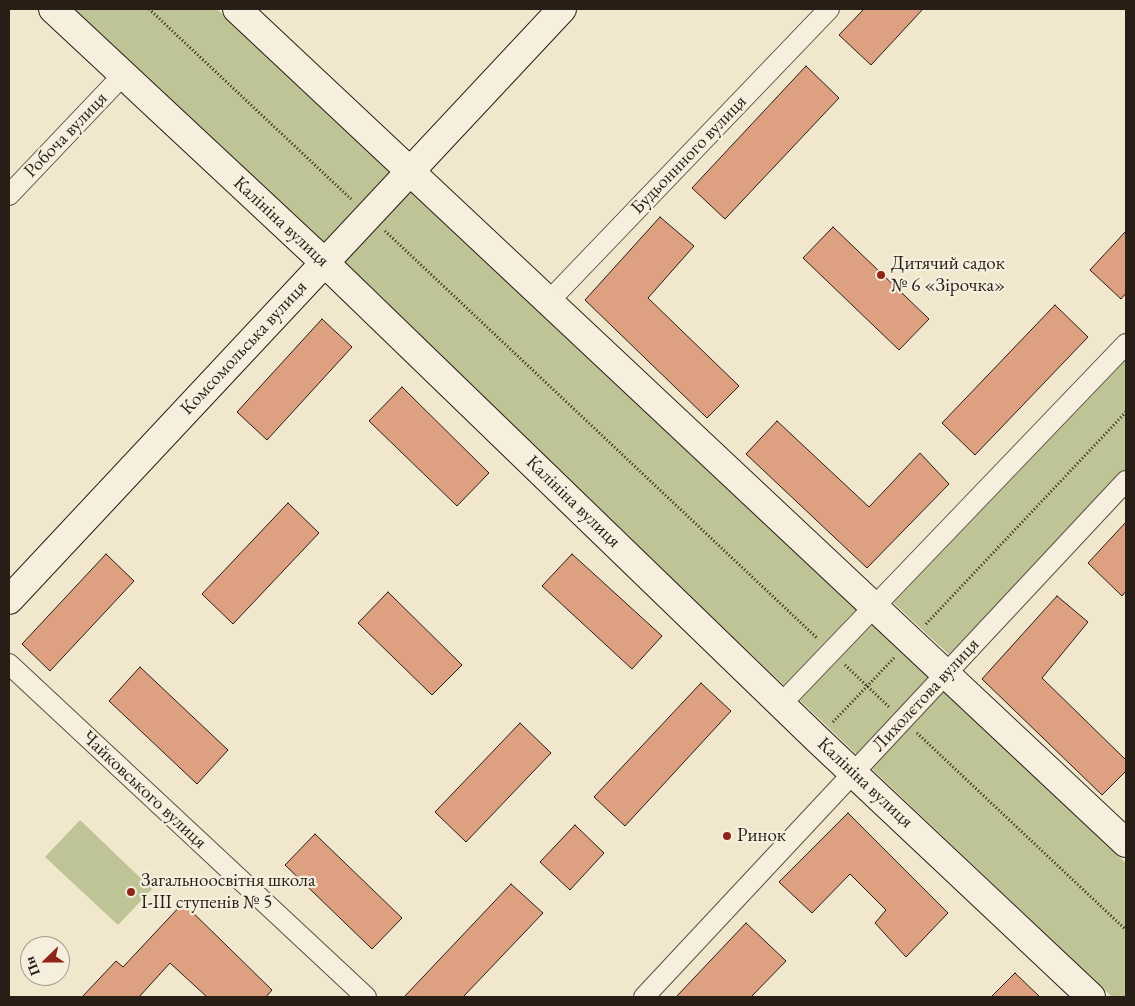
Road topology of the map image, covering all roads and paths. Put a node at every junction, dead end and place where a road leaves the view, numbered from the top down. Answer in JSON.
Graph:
{"nodes":[{"id":1,"x":53,"y":9,"type":"edge"},
{"id":2,"x":149,"y":9,"type":"edge"},
{"id":3,"x":237,"y":9,"type":"edge"},
{"id":4,"x":562,"y":9,"type":"edge"},
{"id":5,"x":829,"y":9,"type":"edge"},
{"id":6,"x":123,"y":75,"type":"junction"},
{"id":7,"x":410,"y":170,"type":"junction"},
{"id":8,"x":9,"y":195,"type":"edge"},
{"id":9,"x":368,"y":215,"type":"junction"},
{"id":10,"x":324,"y":262,"type":"junction"},
{"id":11,"x":549,"y":301,"type":"junction"},
{"id":12,"x":1126,"y":344,"type":"edge"},
{"id":13,"x":1126,"y":412,"type":"edge"},
{"id":14,"x":1126,"y":482,"type":"edge"},
{"id":15,"x":9,"y":600,"type":"edge"},
{"id":16,"x":876,"y":607,"type":"junction"},
{"id":17,"x":911,"y":640,"type":"junction"},
{"id":18,"x":832,"y":652,"type":"junction"},
{"id":19,"x":9,"y":664,"type":"edge"},
{"id":20,"x":946,"y":674,"type":"junction"},
{"id":21,"x":867,"y":686,"type":"junction"},
{"id":22,"x":782,"y":704,"type":"junction"},
{"id":23,"x":902,"y":719,"type":"junction"},
{"id":24,"x":817,"y":739,"type":"junction"},
{"id":25,"x":853,"y":772,"type":"junction"},
{"id":26,"x":1126,"y":842,"type":"edge"},
{"id":27,"x":1126,"y":930,"type":"edge"},
{"id":28,"x":361,"y":996,"type":"edge"},
{"id":29,"x":644,"y":997,"type":"edge"},
{"id":30,"x":1091,"y":997,"type":"edge"}],
"edges":[{"from":1,"to":6,"type":"main road","name":"Калініна вулиця"},
{"from":2,"to":9,"type":"path"},
{"from":3,"to":7,"type":"main road"},
{"from":4,"to":7,"type":"main road","name":"Комсомольська вулиця"},
{"from":5,"to":11,"type":"street","name":"Будьоннного вулиця"},
{"from":6,"to":8,"type":"street","name":"Робоча вулиця"},
{"from":6,"to":10,"type":"main road","name":"Калініна вулиця"},
{"from":7,"to":9,"type":"main road","name":"Комсомольська вулиця"},
{"from":7,"to":11,"type":"main road"},
{"from":9,"to":10,"type":"main road","name":"Комсомольська вулиця"},
{"from":9,"to":18,"type":"path"},
{"from":10,"to":15,"type":"main road","name":"Комсомольська вулиця"},
{"from":10,"to":22,"type":"main road","name":"Калініна вулиця"},
{"from":11,"to":16,"type":"main road"},
{"from":12,"to":16,"type":"street"},
{"from":13,"to":17,"type":"path"},
{"from":14,"to":20,"type":"street","name":"Лихолєтова вулиця"},
{"from":16,"to":17,"type":"main road"},
{"from":16,"to":18,"type":"street"},
{"from":17,"to":20,"type":"main road"},
{"from":17,"to":21,"type":"path"},
{"from":18,"to":21,"type":"path"},
{"from":18,"to":22,"type":"street"},
{"from":19,"to":28,"type":"street","name":"Чайковського вулиця"},
{"from":20,"to":23,"type":"street","name":"Лихолєтова вулиця"},
{"from":20,"to":26,"type":"main road"},
{"from":21,"to":23,"type":"path"},
{"from":21,"to":24,"type":"path"},
{"from":22,"to":24,"type":"main road","name":"Калініна вулиця"},
{"from":23,"to":25,"type":"street","name":"Лихолєтова вулиця"},
{"from":23,"to":27,"type":"path"},
{"from":24,"to":25,"type":"main road","name":"Калініна вулиця"},
{"from":25,"to":29,"type":"street","name":"Лихолєтова вулиця"},
{"from":25,"to":30,"type":"main road","name":"Калініна вулиця"}]}
